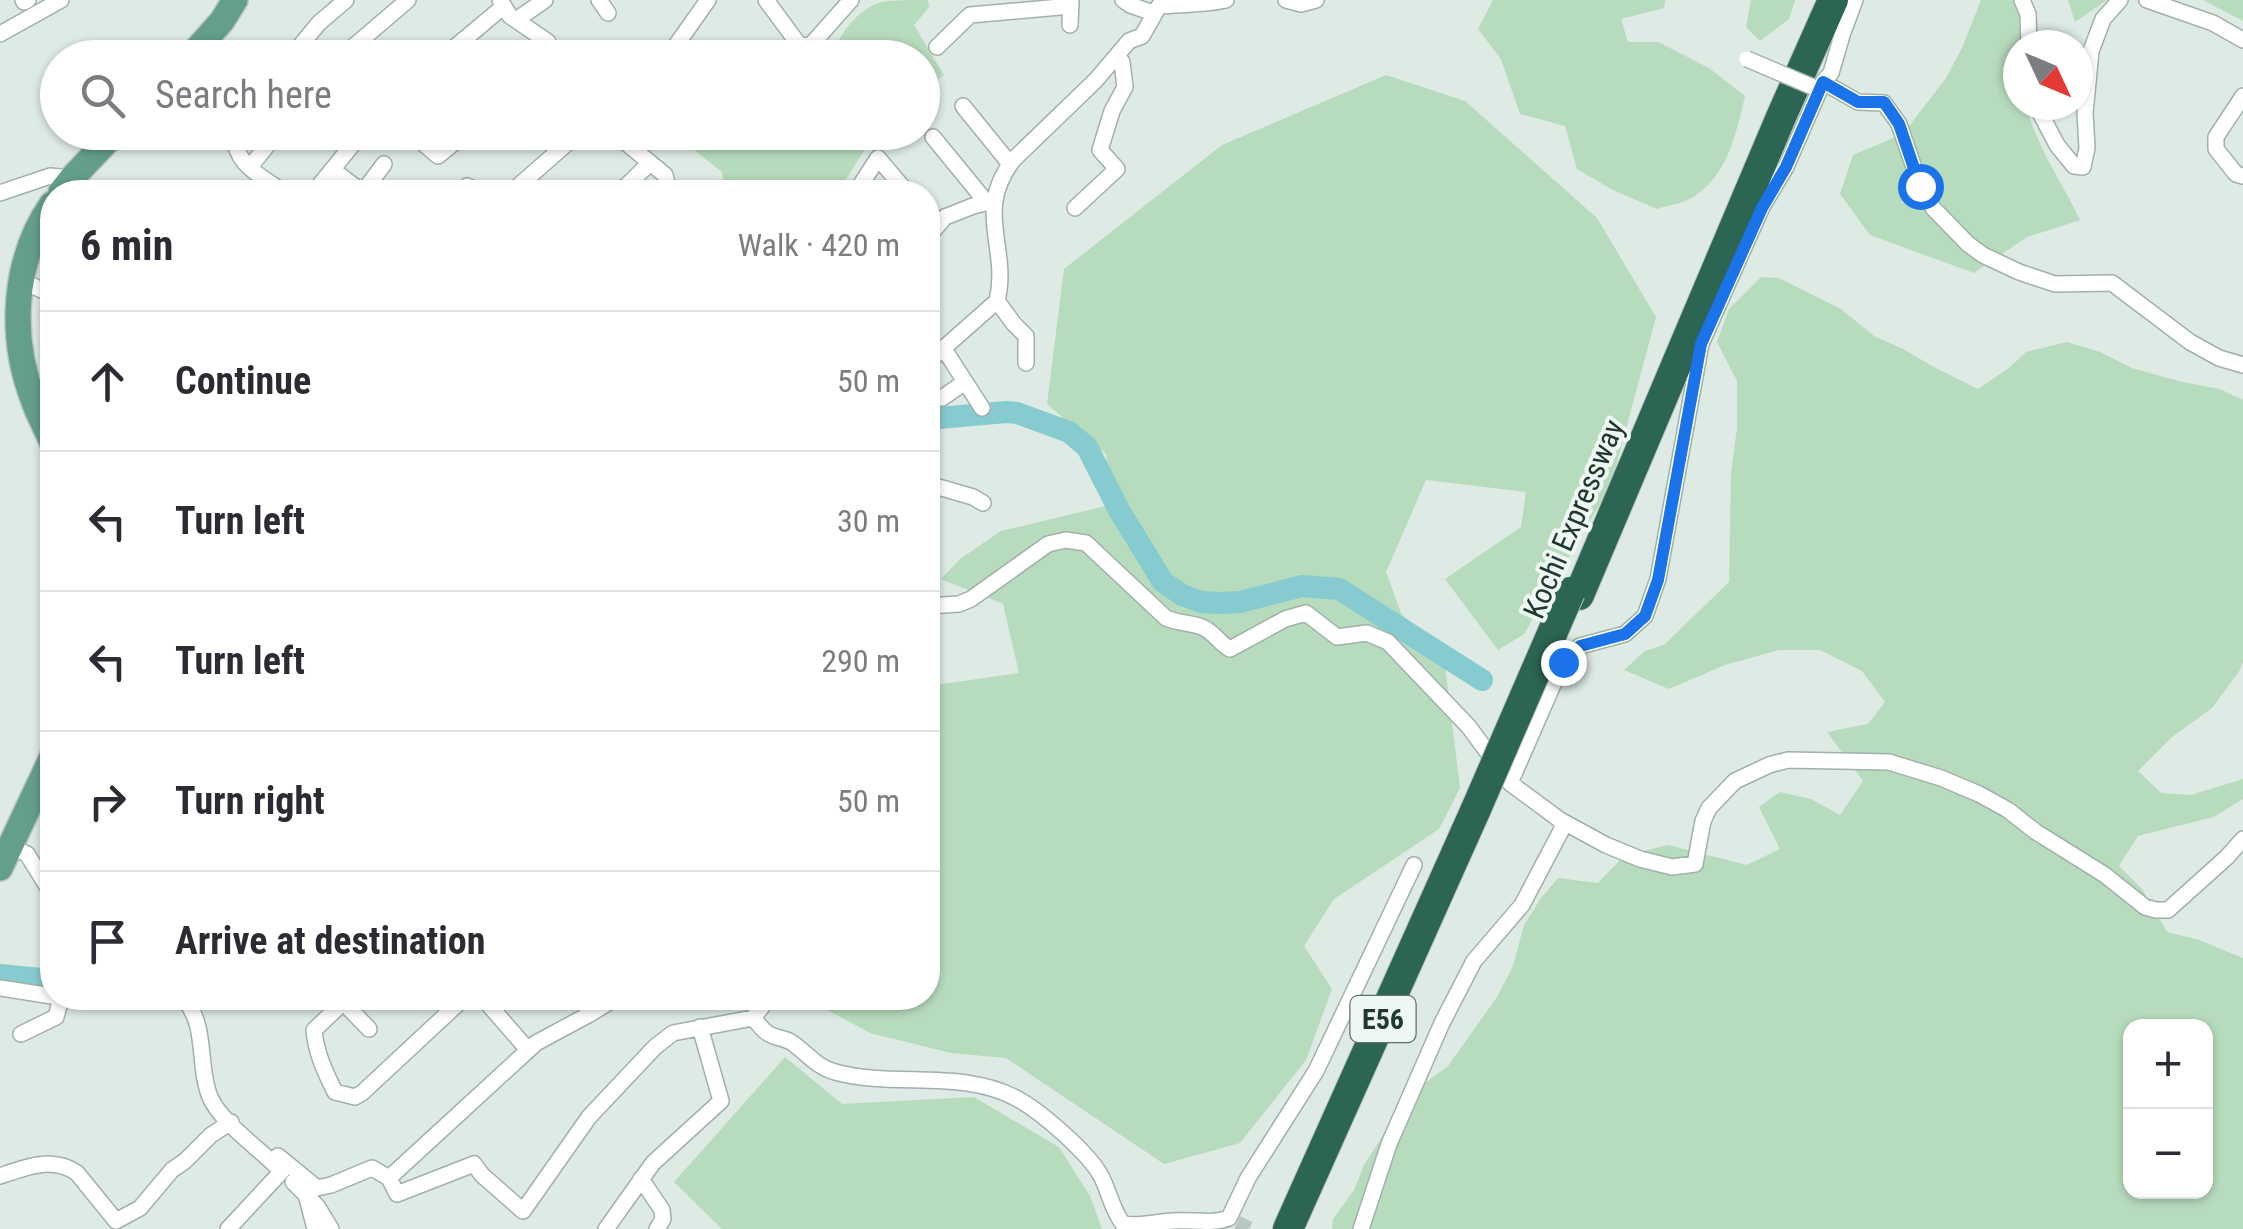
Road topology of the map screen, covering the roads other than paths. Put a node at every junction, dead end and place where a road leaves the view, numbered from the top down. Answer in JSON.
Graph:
{"nodes":[{"id":1,"x":61,"y":0,"type":"edge"},
{"id":2,"x":235,"y":0,"type":"edge"},
{"id":3,"x":346,"y":0,"type":"edge"},
{"id":4,"x":408,"y":0,"type":"edge"},
{"id":5,"x":545,"y":0,"type":"edge"},
{"id":6,"x":708,"y":0,"type":"edge"},
{"id":7,"x":766,"y":0,"type":"edge"},
{"id":8,"x":851,"y":0,"type":"edge"},
{"id":9,"x":1070,"y":0,"type":"edge"},
{"id":10,"x":1123,"y":0,"type":"edge"},
{"id":11,"x":1226,"y":0,"type":"edge"},
{"id":12,"x":1286,"y":0,"type":"edge"},
{"id":13,"x":1316,"y":0,"type":"edge"},
{"id":14,"x":1820,"y":0,"type":"edge"},
{"id":15,"x":1834,"y":0,"type":"edge"},
{"id":16,"x":1855,"y":0,"type":"edge"},
{"id":17,"x":2022,"y":0,"type":"edge"},
{"id":18,"x":2120,"y":0,"type":"edge"},
{"id":19,"x":2147,"y":0,"type":"edge"},
{"id":20,"x":502,"y":3,"type":"edge"},
{"id":21,"x":1156,"y":6,"type":"edge"},
{"id":22,"x":516,"y":20,"type":"junction"},
{"id":23,"x":1070,"y":25,"type":"dead end"},
{"id":24,"x":2029,"y":30,"type":"edge"},
{"id":25,"x":0,"y":34,"type":"edge"},
{"id":26,"x":205,"y":40,"type":"edge"},
{"id":27,"x":305,"y":40,"type":"edge"},
{"id":28,"x":361,"y":40,"type":"edge"},
{"id":29,"x":462,"y":40,"type":"edge"},
{"id":30,"x":545,"y":40,"type":"edge"},
{"id":31,"x":680,"y":40,"type":"edge"},
{"id":32,"x":796,"y":40,"type":"edge"},
{"id":33,"x":816,"y":40,"type":"edge"},
{"id":34,"x":2243,"y":40,"type":"edge"},
{"id":35,"x":940,"y":44,"type":"edge"},
{"id":36,"x":2093,"y":48,"type":"edge"},
{"id":37,"x":1117,"y":55,"type":"junction"},
{"id":38,"x":1747,"y":59,"type":"dead end"},
{"id":39,"x":1818,"y":84,"type":"junction"},
{"id":40,"x":2243,"y":96,"type":"edge"},
{"id":41,"x":962,"y":106,"type":"dead end"},
{"id":42,"x":2044,"y":120,"type":"edge"},
{"id":43,"x":2085,"y":120,"type":"edge"},
{"id":44,"x":940,"y":145,"type":"edge"},
{"id":45,"x":99,"y":150,"type":"edge"},
{"id":46,"x":236,"y":150,"type":"edge"},
{"id":47,"x":264,"y":150,"type":"edge"},
{"id":48,"x":347,"y":150,"type":"edge"},
{"id":49,"x":559,"y":150,"type":"edge"},
{"id":50,"x":634,"y":150,"type":"edge"},
{"id":51,"x":384,"y":164,"type":"dead end"},
{"id":52,"x":650,"y":164,"type":"junction"},
{"id":53,"x":1010,"y":164,"type":"junction"},
{"id":54,"x":250,"y":167,"type":"junction"},
{"id":55,"x":333,"y":170,"type":"junction"},
{"id":56,"x":2243,"y":176,"type":"edge"},
{"id":57,"x":57,"y":180,"type":"edge"},
{"id":58,"x":71,"y":180,"type":"edge"},
{"id":59,"x":267,"y":180,"type":"edge"},
{"id":60,"x":324,"y":180,"type":"edge"},
{"id":61,"x":346,"y":180,"type":"edge"},
{"id":62,"x":371,"y":180,"type":"edge"},
{"id":63,"x":525,"y":180,"type":"edge"},
{"id":64,"x":633,"y":180,"type":"edge"},
{"id":65,"x":666,"y":180,"type":"edge"},
{"id":66,"x":864,"y":180,"type":"edge"},
{"id":67,"x":897,"y":180,"type":"edge"},
{"id":68,"x":0,"y":193,"type":"edge"},
{"id":69,"x":990,"y":202,"type":"junction"},
{"id":70,"x":1076,"y":208,"type":"dead end"},
{"id":71,"x":940,"y":220,"type":"edge"},
{"id":72,"x":40,"y":227,"type":"edge"},
{"id":73,"x":21,"y":280,"type":"junction"},
{"id":74,"x":40,"y":289,"type":"edge"},
{"id":75,"x":997,"y":301,"type":"junction"},
{"id":76,"x":944,"y":348,"type":"junction"},
{"id":77,"x":940,"y":352,"type":"edge"},
{"id":78,"x":1026,"y":363,"type":"dead end"},
{"id":79,"x":2243,"y":366,"type":"edge"},
{"id":80,"x":966,"y":382,"type":"junction"},
{"id":81,"x":942,"y":398,"type":"dead end"},
{"id":82,"x":982,"y":408,"type":"dead end"},
{"id":83,"x":40,"y":415,"type":"edge"},
{"id":84,"x":940,"y":487,"type":"edge"},
{"id":85,"x":983,"y":503,"type":"dead end"},
{"id":86,"x":1574,"y":594,"type":"junction"},
{"id":87,"x":940,"y":605,"type":"edge"},
{"id":88,"x":40,"y":783,"type":"edge"},
{"id":89,"x":1510,"y":783,"type":"junction"},
{"id":90,"x":1481,"y":810,"type":"junction"},
{"id":91,"x":1560,"y":820,"type":"junction"},
{"id":92,"x":2243,"y":838,"type":"edge"},
{"id":93,"x":5,"y":857,"type":"edge"},
{"id":94,"x":1414,"y":865,"type":"dead end"},
{"id":95,"x":40,"y":875,"type":"edge"},
{"id":96,"x":0,"y":988,"type":"edge"},
{"id":97,"x":40,"y":991,"type":"edge"},
{"id":98,"x":60,"y":1010,"type":"edge"},
{"id":99,"x":192,"y":1010,"type":"edge"},
{"id":100,"x":335,"y":1010,"type":"edge"},
{"id":101,"x":354,"y":1010,"type":"edge"},
{"id":102,"x":451,"y":1010,"type":"edge"},
{"id":103,"x":493,"y":1010,"type":"edge"},
{"id":104,"x":582,"y":1010,"type":"edge"},
{"id":105,"x":759,"y":1010,"type":"edge"},
{"id":106,"x":753,"y":1018,"type":"junction"},
{"id":107,"x":700,"y":1028,"type":"junction"},
{"id":108,"x":369,"y":1029,"type":"dead end"},
{"id":109,"x":20,"y":1034,"type":"dead end"},
{"id":110,"x":528,"y":1050,"type":"junction"},
{"id":111,"x":231,"y":1122,"type":"junction"},
{"id":112,"x":277,"y":1166,"type":"junction"},
{"id":113,"x":0,"y":1176,"type":"edge"},
{"id":114,"x":389,"y":1178,"type":"junction"},
{"id":115,"x":641,"y":1179,"type":"junction"},
{"id":116,"x":306,"y":1194,"type":"junction"},
{"id":117,"x":228,"y":1229,"type":"edge"},
{"id":118,"x":315,"y":1229,"type":"edge"},
{"id":119,"x":331,"y":1229,"type":"edge"},
{"id":120,"x":606,"y":1229,"type":"edge"},
{"id":121,"x":657,"y":1229,"type":"edge"},
{"id":122,"x":1288,"y":1229,"type":"edge"},
{"id":123,"x":1301,"y":1229,"type":"edge"},
{"id":124,"x":1361,"y":1229,"type":"edge"}],
"edges":[{"from":1,"to":25,"type":"street"},
{"from":2,"to":26,"type":"main road"},
{"from":3,"to":27,"type":"street"},
{"from":4,"to":28,"type":"street"},
{"from":5,"to":22,"type":"street"},
{"from":6,"to":31,"type":"street"},
{"from":7,"to":32,"type":"street"},
{"from":8,"to":33,"type":"street"},
{"from":9,"to":23,"type":"street"},
{"from":9,"to":35,"type":"street"},
{"from":10,"to":21,"type":"street"},
{"from":11,"to":21,"type":"street"},
{"from":12,"to":13,"type":"street"},
{"from":14,"to":86,"type":"highway","name":"Kochi Expressway","number":"E56"},
{"from":15,"to":86,"type":"highway","name":"Kochi Expressway","number":"E56"},
{"from":16,"to":39,"type":"street"},
{"from":17,"to":24,"type":"street"},
{"from":18,"to":36,"type":"street"},
{"from":19,"to":34,"type":"street"},
{"from":20,"to":22,"type":"street"},
{"from":20,"to":29,"type":"street"},
{"from":21,"to":37,"type":"street"},
{"from":22,"to":30,"type":"street"},
{"from":37,"to":53,"type":"street"},
{"from":37,"to":70,"type":"street"},
{"from":38,"to":39,"type":"street","bridge":true},
{"from":39,"to":79,"type":"street"},
{"from":39,"to":89,"type":"street"},
{"from":40,"to":56,"type":"street"},
{"from":41,"to":53,"type":"street"},
{"from":42,"to":43,"type":"street"},
{"from":44,"to":69,"type":"street"},
{"from":45,"to":58,"type":"main road"},
{"from":46,"to":54,"type":"street"},
{"from":47,"to":54,"type":"street"},
{"from":48,"to":55,"type":"street"},
{"from":49,"to":63,"type":"street"},
{"from":50,"to":52,"type":"street"},
{"from":51,"to":62,"type":"street"},
{"from":52,"to":64,"type":"street"},
{"from":52,"to":65,"type":"street"},
{"from":53,"to":69,"type":"street"},
{"from":54,"to":59,"type":"street"},
{"from":55,"to":60,"type":"street"},
{"from":55,"to":61,"type":"street"},
{"from":57,"to":68,"type":"street"},
{"from":66,"to":67,"type":"street"},
{"from":69,"to":71,"type":"street"},
{"from":69,"to":75,"type":"street"},
{"from":72,"to":73,"type":"main road"},
{"from":73,"to":74,"type":"street"},
{"from":73,"to":83,"type":"main road"},
{"from":75,"to":76,"type":"street"},
{"from":75,"to":78,"type":"street"},
{"from":76,"to":77,"type":"street"},
{"from":76,"to":80,"type":"street"},
{"from":80,"to":81,"type":"street"},
{"from":80,"to":82,"type":"street"},
{"from":84,"to":85,"type":"street"},
{"from":86,"to":90,"type":"highway","name":"Kochi Expressway","number":"E56"},
{"from":87,"to":89,"type":"street"},
{"from":88,"to":93,"type":"main road"},
{"from":89,"to":91,"type":"street"},
{"from":90,"to":122,"type":"highway","name":"Kochi Expressway","number":"E56"},
{"from":90,"to":123,"type":"highway","name":"Kochi Expressway","number":"E56"},
{"from":91,"to":92,"type":"street"},
{"from":91,"to":124,"type":"street"},
{"from":93,"to":95,"type":"street"},
{"from":94,"to":106,"type":"street"},
{"from":96,"to":97,"type":"street"},
{"from":98,"to":109,"type":"street"},
{"from":99,"to":111,"type":"street"},
{"from":100,"to":102,"type":"street"},
{"from":101,"to":108,"type":"street"},
{"from":103,"to":110,"type":"street"},
{"from":104,"to":110,"type":"street"},
{"from":105,"to":106,"type":"street"},
{"from":106,"to":107,"type":"street"},
{"from":107,"to":114,"type":"street"},
{"from":107,"to":115,"type":"street"},
{"from":110,"to":114,"type":"street"},
{"from":111,"to":112,"type":"street"},
{"from":111,"to":113,"type":"street"},
{"from":112,"to":114,"type":"street"},
{"from":112,"to":116,"type":"street"},
{"from":112,"to":117,"type":"street"},
{"from":115,"to":120,"type":"street"},
{"from":115,"to":121,"type":"street"},
{"from":116,"to":118,"type":"street"},
{"from":116,"to":119,"type":"street"}]}
